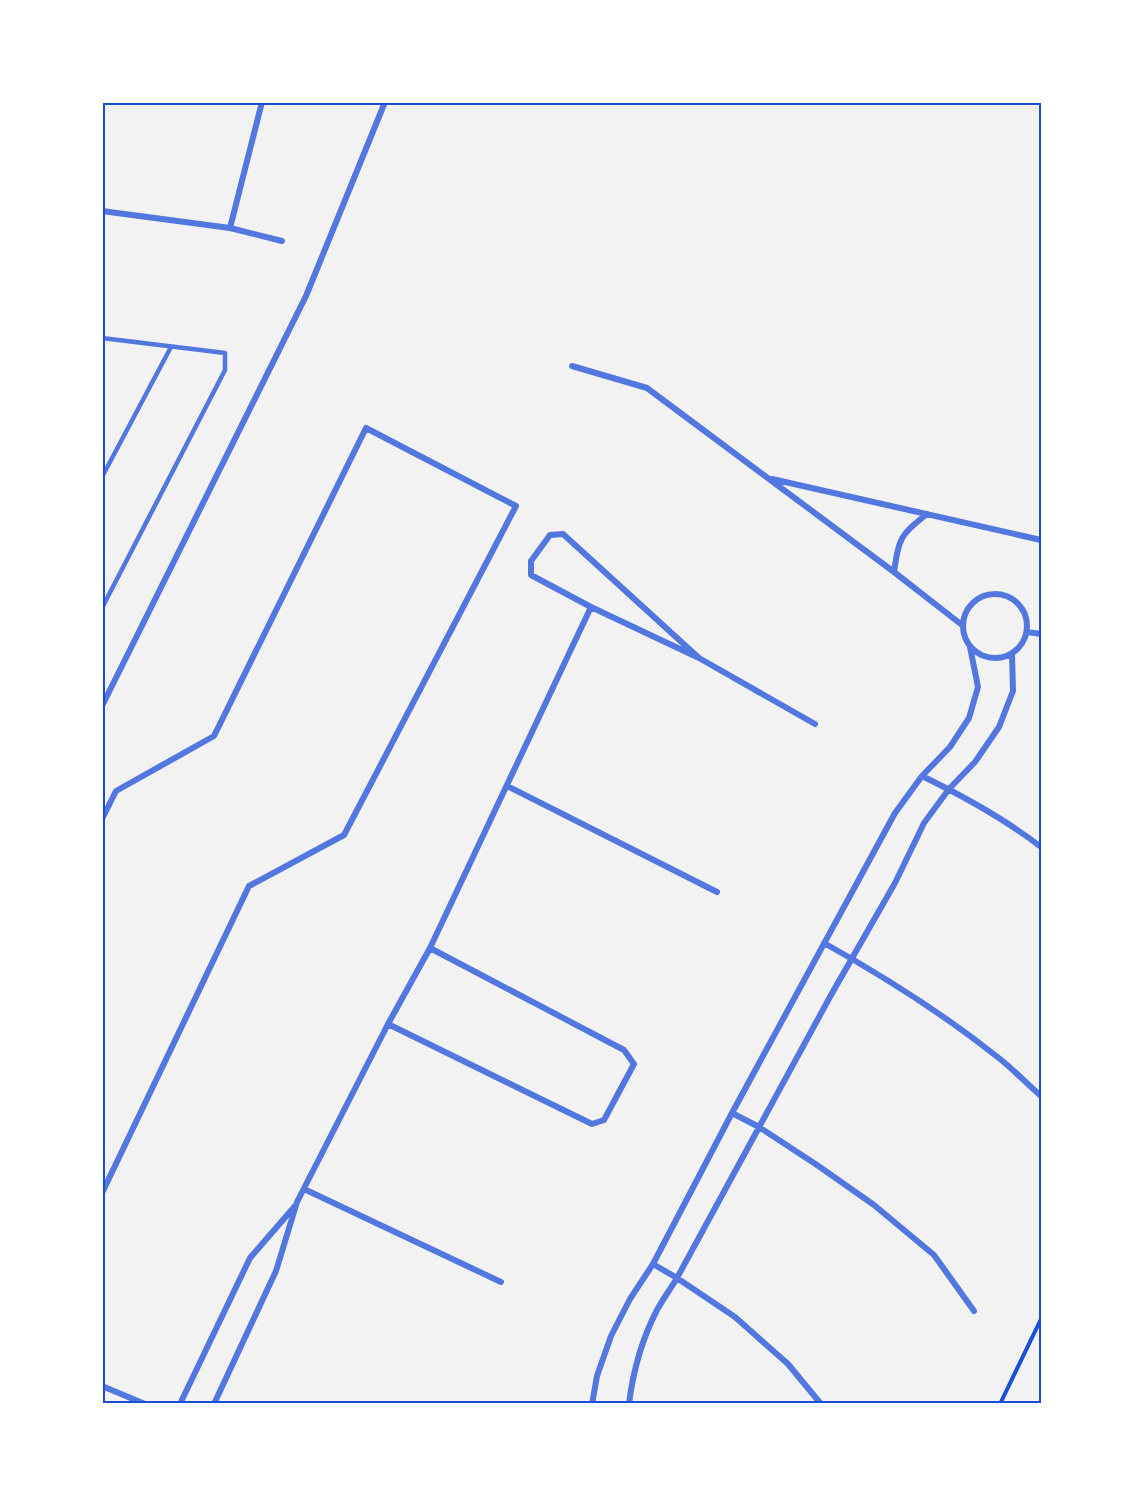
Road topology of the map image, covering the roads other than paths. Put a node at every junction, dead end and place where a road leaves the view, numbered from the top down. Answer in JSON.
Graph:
{"nodes":[{"id":1,"x":262,"y":102,"type":"edge"},
{"id":2,"x":385,"y":102,"type":"edge"},
{"id":3,"x":102,"y":211,"type":"edge"},
{"id":4,"x":230,"y":228,"type":"junction"},
{"id":5,"x":282,"y":241,"type":"dead end"},
{"id":6,"x":102,"y":338,"type":"edge"},
{"id":7,"x":171,"y":347,"type":"junction"},
{"id":8,"x":572,"y":366,"type":"dead end"},
{"id":9,"x":102,"y":477,"type":"edge"},
{"id":10,"x":769,"y":478,"type":"junction"},
{"id":11,"x":927,"y":514,"type":"junction"},
{"id":12,"x":1041,"y":540,"type":"edge"},
{"id":13,"x":894,"y":572,"type":"junction"},
{"id":14,"x":591,"y":607,"type":"junction"},
{"id":15,"x":102,"y":608,"type":"edge"},
{"id":16,"x":962,"y":625,"type":"junction"},
{"id":17,"x":1027,"y":632,"type":"junction"},
{"id":18,"x":1041,"y":634,"type":"edge"},
{"id":19,"x":970,"y":647,"type":"junction"},
{"id":20,"x":1012,"y":654,"type":"junction"},
{"id":21,"x":699,"y":658,"type":"junction"},
{"id":22,"x":102,"y":706,"type":"edge"},
{"id":23,"x":815,"y":724,"type":"dead end"},
{"id":24,"x":922,"y":776,"type":"junction"},
{"id":25,"x":507,"y":786,"type":"junction"},
{"id":26,"x":949,"y":789,"type":"junction"},
{"id":27,"x":102,"y":819,"type":"edge"},
{"id":28,"x":1041,"y":847,"type":"edge"},
{"id":29,"x":717,"y":892,"type":"dead end"},
{"id":30,"x":824,"y":943,"type":"junction"},
{"id":31,"x":430,"y":948,"type":"junction"},
{"id":32,"x":852,"y":958,"type":"junction"},
{"id":33,"x":388,"y":1024,"type":"junction"},
{"id":34,"x":1041,"y":1096,"type":"edge"},
{"id":35,"x":732,"y":1113,"type":"junction"},
{"id":36,"x":759,"y":1127,"type":"junction"},
{"id":37,"x":304,"y":1189,"type":"junction"},
{"id":38,"x":102,"y":1193,"type":"edge"},
{"id":39,"x":297,"y":1202,"type":"junction"},
{"id":40,"x":653,"y":1264,"type":"junction"},
{"id":41,"x":677,"y":1278,"type":"junction"},
{"id":42,"x":501,"y":1282,"type":"dead end"},
{"id":43,"x":974,"y":1311,"type":"dead end"},
{"id":44,"x":102,"y":1386,"type":"edge"},
{"id":45,"x":145,"y":1404,"type":"edge"},
{"id":46,"x":180,"y":1404,"type":"edge"},
{"id":47,"x":214,"y":1404,"type":"edge"},
{"id":48,"x":592,"y":1404,"type":"edge"},
{"id":49,"x":628,"y":1404,"type":"edge"},
{"id":50,"x":821,"y":1404,"type":"edge"}],
"edges":[{"from":1,"to":4,"type":"street"},
{"from":2,"to":22,"type":"street"},
{"from":3,"to":4,"type":"street"},
{"from":4,"to":5,"type":"street"},
{"from":6,"to":7,"type":"lane"},
{"from":7,"to":9,"type":"lane"},
{"from":7,"to":15,"type":"lane"},
{"from":8,"to":10,"type":"street"},
{"from":10,"to":11,"type":"street"},
{"from":10,"to":13,"type":"street"},
{"from":11,"to":12,"type":"street"},
{"from":11,"to":13,"type":"street"},
{"from":13,"to":16,"type":"street"},
{"from":14,"to":21,"type":"street"},
{"from":14,"to":21,"type":"street"},
{"from":14,"to":25,"type":"street"},
{"from":16,"to":17,"type":"street"},
{"from":16,"to":19,"type":"street"},
{"from":17,"to":18,"type":"street"},
{"from":17,"to":20,"type":"street"},
{"from":19,"to":20,"type":"street"},
{"from":19,"to":24,"type":"street"},
{"from":20,"to":26,"type":"street"},
{"from":21,"to":23,"type":"street"},
{"from":24,"to":26,"type":"street"},
{"from":24,"to":30,"type":"street"},
{"from":25,"to":29,"type":"street"},
{"from":25,"to":31,"type":"street"},
{"from":26,"to":28,"type":"street"},
{"from":26,"to":32,"type":"street"},
{"from":27,"to":38,"type":"street"},
{"from":30,"to":32,"type":"street"},
{"from":30,"to":35,"type":"street"},
{"from":31,"to":33,"type":"street"},
{"from":31,"to":33,"type":"street"},
{"from":32,"to":34,"type":"street"},
{"from":32,"to":36,"type":"street"},
{"from":33,"to":37,"type":"street"},
{"from":35,"to":36,"type":"street"},
{"from":35,"to":40,"type":"street"},
{"from":36,"to":41,"type":"street"},
{"from":36,"to":43,"type":"street"},
{"from":37,"to":39,"type":"street"},
{"from":37,"to":42,"type":"street"},
{"from":39,"to":46,"type":"street"},
{"from":39,"to":47,"type":"street"},
{"from":40,"to":41,"type":"street"},
{"from":40,"to":48,"type":"street"},
{"from":41,"to":49,"type":"street"},
{"from":41,"to":50,"type":"street"},
{"from":44,"to":45,"type":"street"}]}
